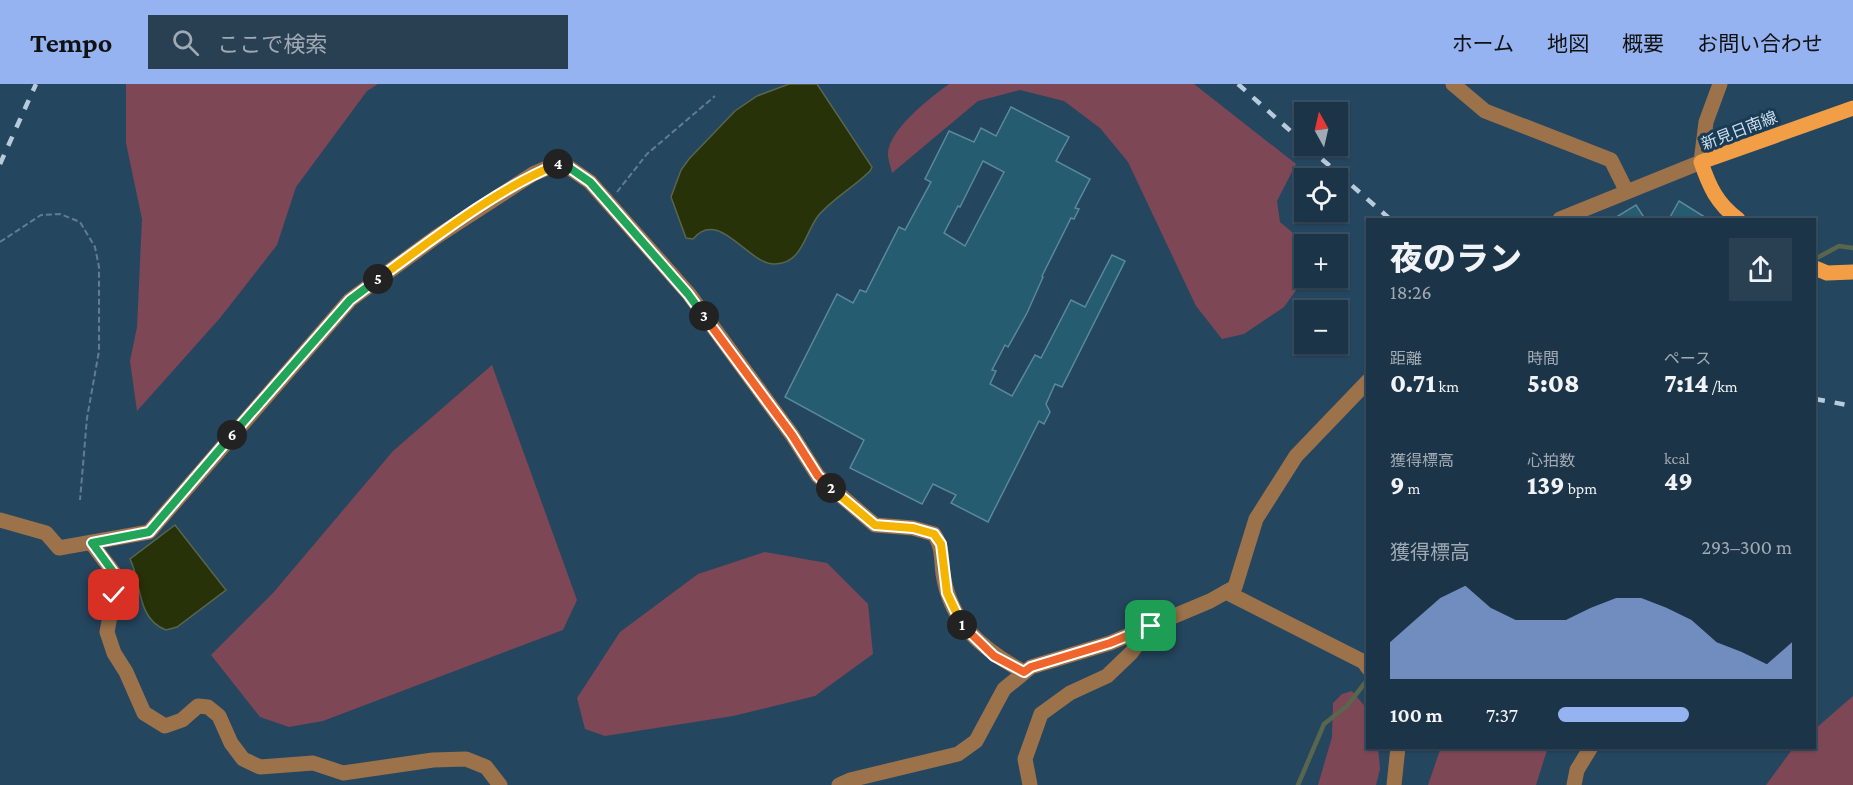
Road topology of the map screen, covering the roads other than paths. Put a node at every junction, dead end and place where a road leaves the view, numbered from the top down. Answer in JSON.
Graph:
{"nodes":[{"id":1,"x":1453,"y":84,"type":"edge"},
{"id":2,"x":1720,"y":84,"type":"edge"},
{"id":3,"x":1853,"y":108,"type":"edge"},
{"id":4,"x":1701,"y":162,"type":"junction"},
{"id":5,"x":1626,"y":190,"type":"junction"},
{"id":6,"x":1562,"y":218,"type":"edge"},
{"id":7,"x":1737,"y":218,"type":"edge"},
{"id":8,"x":1816,"y":268,"type":"edge"},
{"id":9,"x":1853,"y":272,"type":"edge"},
{"id":10,"x":1366,"y":383,"type":"edge"},
{"id":11,"x":0,"y":520,"type":"edge"},
{"id":12,"x":92,"y":543,"type":"junction"},
{"id":13,"x":1226,"y":592,"type":"junction"},
{"id":14,"x":1151,"y":626,"type":"junction"},
{"id":15,"x":1366,"y":665,"type":"edge"},
{"id":16,"x":1024,"y":672,"type":"junction"},
{"id":17,"x":1398,"y":749,"type":"edge"},
{"id":18,"x":1590,"y":749,"type":"edge"},
{"id":19,"x":500,"y":785,"type":"edge"},
{"id":20,"x":839,"y":785,"type":"edge"},
{"id":21,"x":1030,"y":785,"type":"edge"},
{"id":22,"x":1394,"y":785,"type":"edge"},
{"id":23,"x":1574,"y":785,"type":"edge"}],
"edges":[{"from":1,"to":5,"type":"street"},
{"from":2,"to":4,"type":"street"},
{"from":3,"to":4,"type":"main road","name":"新見日南線"},
{"from":4,"to":5,"type":"street"},
{"from":4,"to":7,"type":"main road","name":"新見日南線"},
{"from":5,"to":6,"type":"street"},
{"from":8,"to":9,"type":"main road"},
{"from":10,"to":13,"type":"street"},
{"from":11,"to":12,"type":"street"},
{"from":12,"to":16,"type":"street"},
{"from":12,"to":19,"type":"street"},
{"from":13,"to":14,"type":"street"},
{"from":13,"to":15,"type":"street"},
{"from":14,"to":16,"type":"street"},
{"from":14,"to":21,"type":"street"},
{"from":16,"to":20,"type":"street"},
{"from":17,"to":22,"type":"street"},
{"from":18,"to":23,"type":"street"}]}
